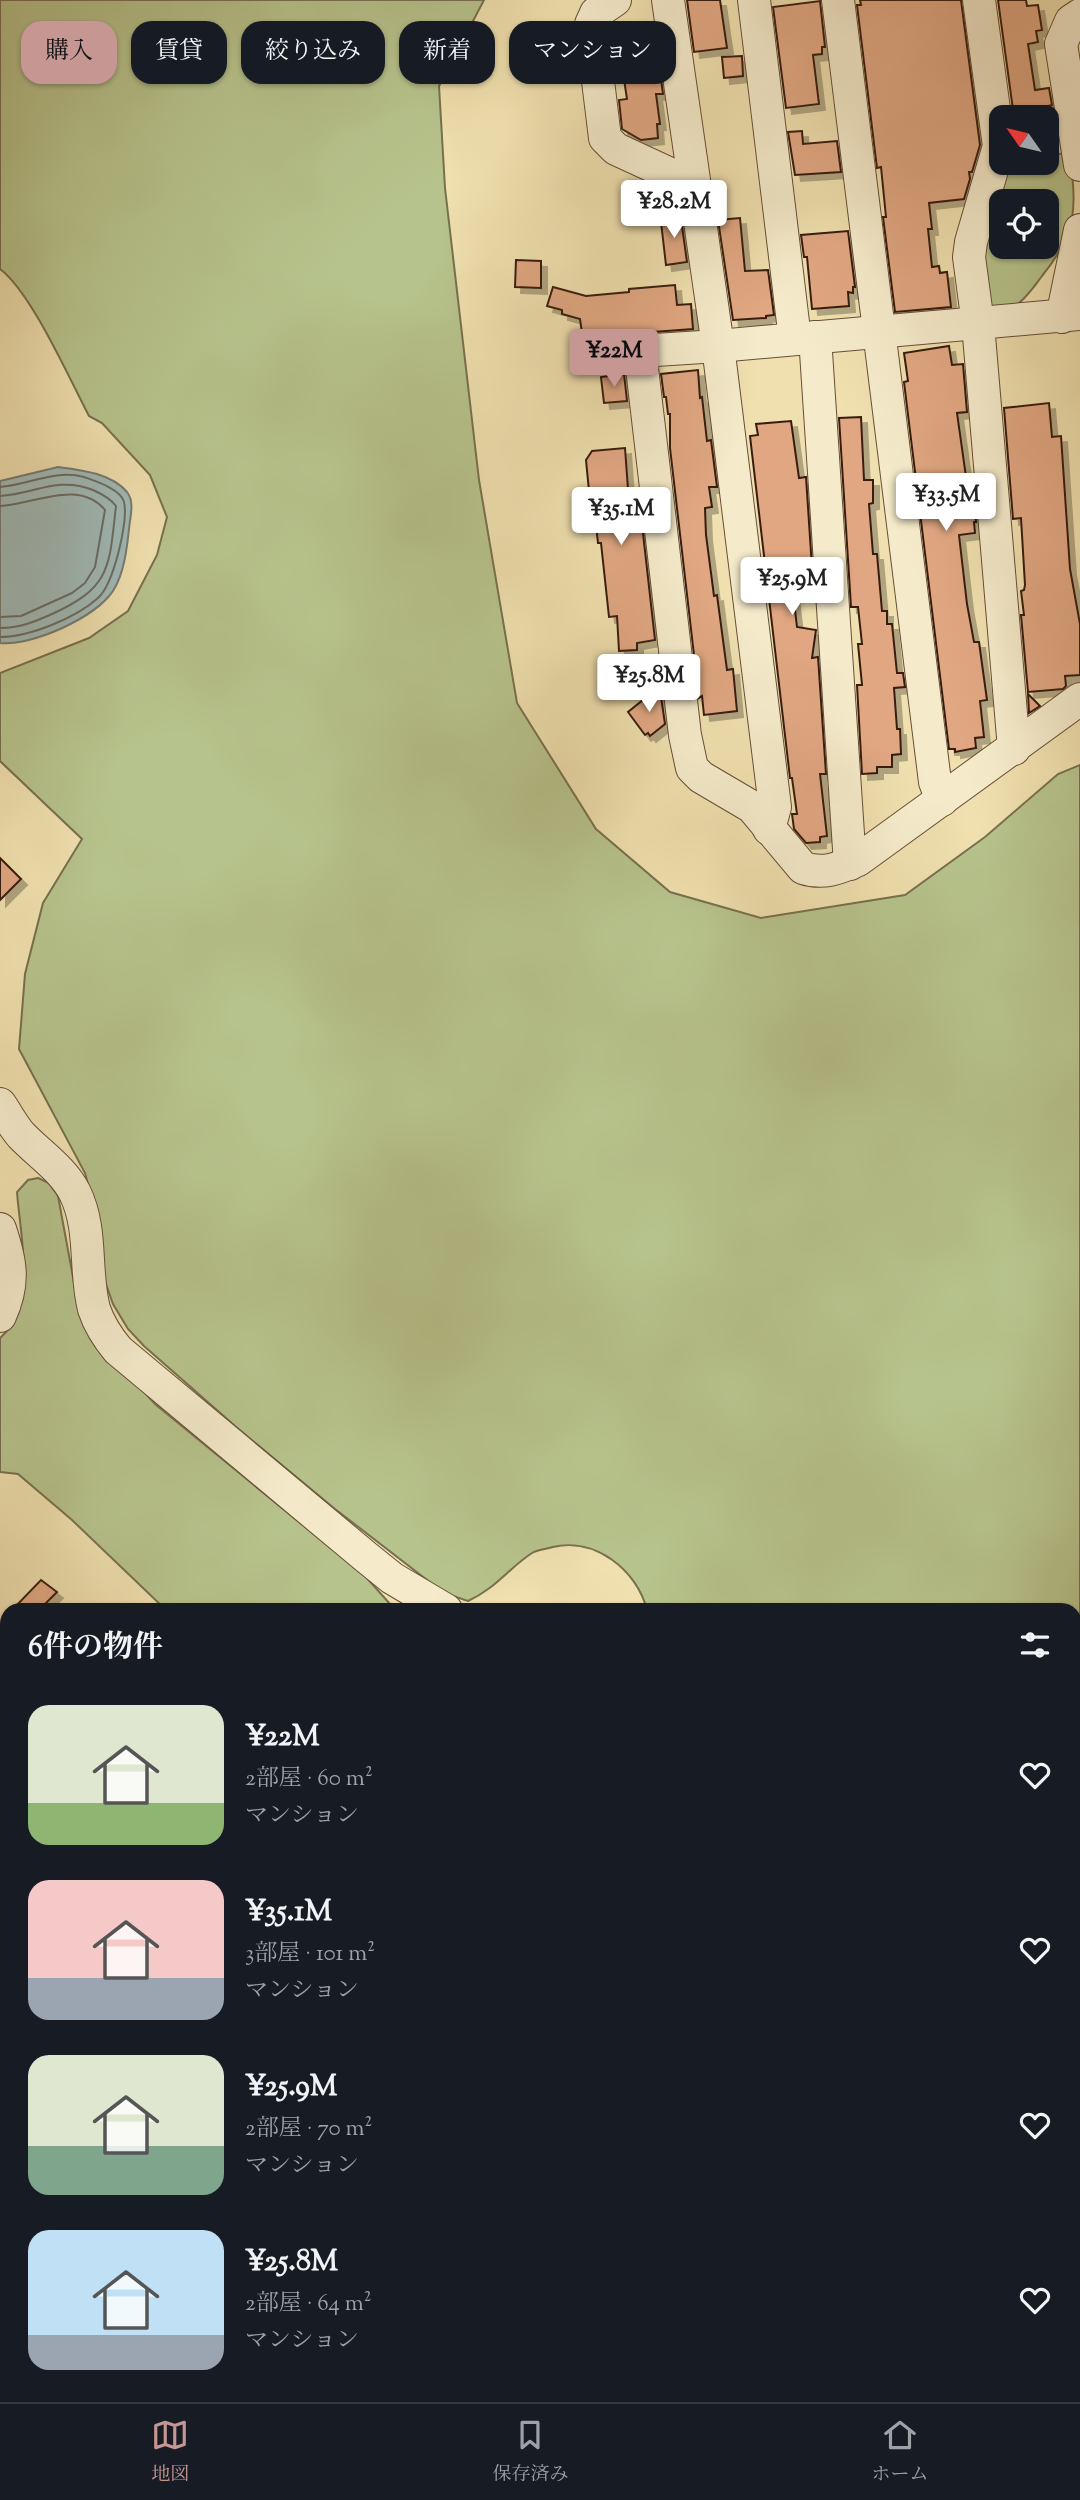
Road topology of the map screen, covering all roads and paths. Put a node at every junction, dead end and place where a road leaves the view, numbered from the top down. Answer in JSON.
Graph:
{"nodes":[{"id":1,"x":615,"y":0,"type":"edge"},
{"id":2,"x":668,"y":0,"type":"edge"},
{"id":3,"x":754,"y":0,"type":"edge"},
{"id":4,"x":838,"y":0,"type":"edge"},
{"id":5,"x":979,"y":0,"type":"edge"},
{"id":6,"x":1053,"y":0,"type":"edge"},
{"id":7,"x":1072,"y":25,"type":"edge"},
{"id":8,"x":1080,"y":165,"type":"edge"},
{"id":9,"x":695,"y":185,"type":"junction"},
{"id":10,"x":1080,"y":230,"type":"edge"},
{"id":11,"x":1075,"y":319,"type":"edge"},
{"id":12,"x":978,"y":324,"type":"junction"},
{"id":13,"x":879,"y":331,"type":"junction"},
{"id":14,"x":805,"y":338,"type":"junction"},
{"id":15,"x":718,"y":346,"type":"junction"},
{"id":16,"x":1080,"y":699,"type":"edge"},
{"id":17,"x":1014,"y":749,"type":"junction"},
{"id":18,"x":942,"y":800,"type":"junction"},
{"id":19,"x":769,"y":829,"type":"junction"},
{"id":20,"x":850,"y":863,"type":"junction"},
{"id":21,"x":3,"y":1119,"type":"edge"},
{"id":22,"x":0,"y":1229,"type":"edge"},
{"id":23,"x":0,"y":1316,"type":"edge"},
{"id":24,"x":435,"y":1603,"type":"edge"}],
"edges":[{"from":1,"to":9,"type":"street"},
{"from":2,"to":9,"type":"street"},
{"from":3,"to":14,"type":"street"},
{"from":4,"to":13,"type":"street"},
{"from":5,"to":12,"type":"street"},
{"from":6,"to":7,"type":"street"},
{"from":7,"to":8,"type":"street"},
{"from":9,"to":15,"type":"street"},
{"from":10,"to":11,"type":"street"},
{"from":11,"to":12,"type":"street"},
{"from":12,"to":13,"type":"street"},
{"from":12,"to":17,"type":"street"},
{"from":13,"to":14,"type":"street"},
{"from":13,"to":18,"type":"street"},
{"from":14,"to":15,"type":"street"},
{"from":14,"to":20,"type":"street"},
{"from":15,"to":19,"type":"street"},
{"from":15,"to":19,"type":"street"},
{"from":16,"to":17,"type":"street"},
{"from":17,"to":18,"type":"street"},
{"from":18,"to":20,"type":"street"},
{"from":19,"to":20,"type":"street"},
{"from":21,"to":24,"type":"street"},
{"from":22,"to":23,"type":"street"}]}
